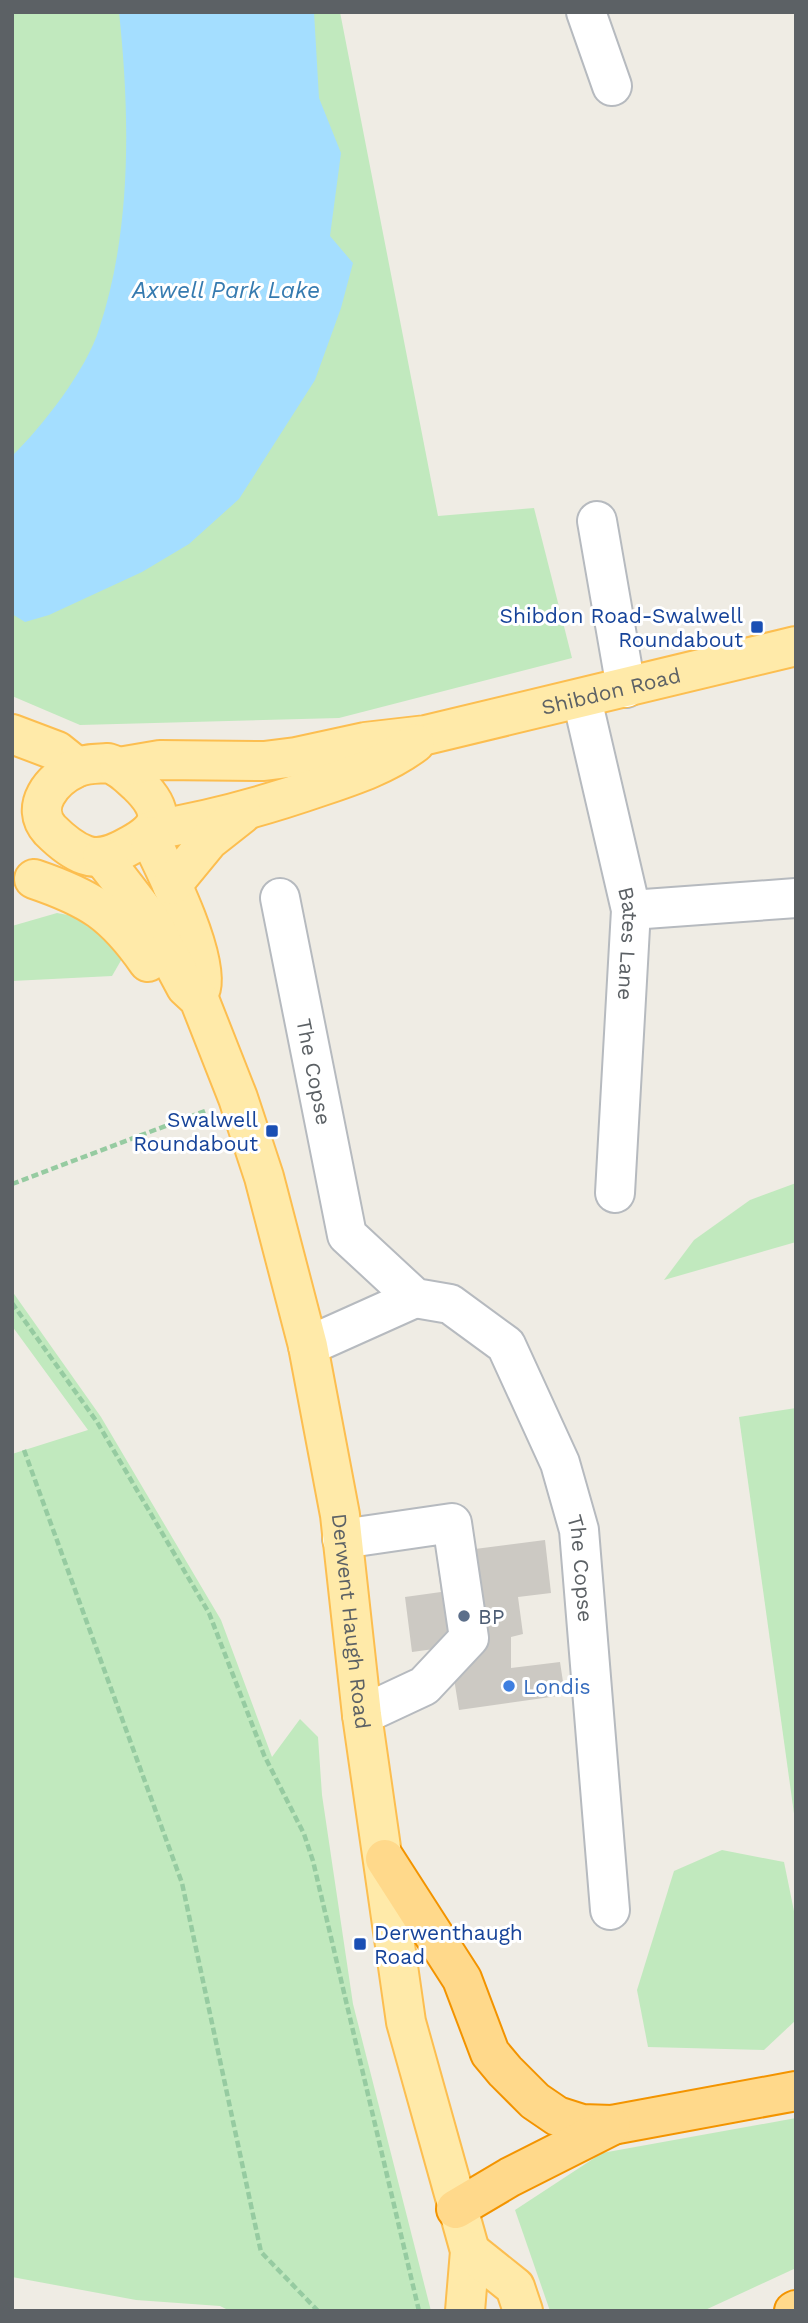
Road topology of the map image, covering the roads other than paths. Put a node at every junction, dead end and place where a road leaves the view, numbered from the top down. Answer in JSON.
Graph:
{"nodes":[{"id":1,"x":586,"y":12,"type":"edge"},
{"id":2,"x":612,"y":86,"type":"dead end"},
{"id":3,"x":597,"y":521,"type":"dead end"},
{"id":4,"x":796,"y":646,"type":"edge"},
{"id":5,"x":626,"y":688,"type":"junction"},
{"id":6,"x":582,"y":699,"type":"junction"},
{"id":7,"x":12,"y":734,"type":"edge"},
{"id":8,"x":426,"y":735,"type":"junction"},
{"id":9,"x":77,"y":767,"type":"junction"},
{"id":10,"x":119,"y":767,"type":"junction"},
{"id":11,"x":26,"y":811,"type":"edge"},
{"id":12,"x":244,"y":813,"type":"junction"},
{"id":13,"x":151,"y":833,"type":"junction"},
{"id":14,"x":94,"y":856,"type":"junction"},
{"id":15,"x":23,"y":882,"type":"edge"},
{"id":16,"x":172,"y":885,"type":"junction"},
{"id":17,"x":280,"y":898,"type":"dead end"},
{"id":18,"x":796,"y":898,"type":"edge"},
{"id":19,"x":631,"y":910,"type":"junction"},
{"id":20,"x":198,"y":999,"type":"junction"},
{"id":21,"x":234,"y":1087,"type":"junction"},
{"id":22,"x":615,"y":1193,"type":"dead end"},
{"id":23,"x":415,"y":1298,"type":"junction"},
{"id":24,"x":308,"y":1346,"type":"junction"},
{"id":25,"x":342,"y":1539,"type":"junction"},
{"id":26,"x":362,"y":1715,"type":"junction"},
{"id":27,"x":385,"y":1858,"type":"junction"},
{"id":28,"x":610,"y":1910,"type":"dead end"},
{"id":29,"x":796,"y":2091,"type":"edge"},
{"id":30,"x":612,"y":2125,"type":"junction"},
{"id":31,"x":456,"y":2209,"type":"junction"},
{"id":32,"x":470,"y":2250,"type":"junction"},
{"id":33,"x":465,"y":2311,"type":"edge"},
{"id":34,"x":523,"y":2311,"type":"edge"}],
"edges":[{"from":1,"to":2,"type":"street"},
{"from":3,"to":5,"type":"street"},
{"from":4,"to":5,"type":"main road","name":"Shibdon Road"},
{"from":5,"to":6,"type":"main road","name":"Shibdon Road"},
{"from":6,"to":8,"type":"main road","name":"Shibdon Road"},
{"from":6,"to":19,"type":"street","name":"Bates Lane"},
{"from":7,"to":9,"type":"main road"},
{"from":8,"to":10,"type":"main road","name":"Shibdon Road"},
{"from":8,"to":12,"type":"main road","name":"Shibdon Road"},
{"from":9,"to":10,"type":"main road"},
{"from":9,"to":11,"type":"main road"},
{"from":10,"to":13,"type":"main road"},
{"from":11,"to":14,"type":"main road"},
{"from":12,"to":13,"type":"main road","name":"Shibdon Road"},
{"from":12,"to":16,"type":"main road"},
{"from":13,"to":14,"type":"main road"},
{"from":13,"to":16,"type":"main road","name":"Derwent Haugh Road"},
{"from":14,"to":15,"type":"main road"},
{"from":14,"to":20,"type":"main road","name":"Derwent Haugh Road"},
{"from":15,"to":21,"type":"main road"},
{"from":16,"to":20,"type":"main road","name":"Derwent Haugh Road"},
{"from":17,"to":23,"type":"street","name":"The Copse"},
{"from":18,"to":19,"type":"street"},
{"from":19,"to":22,"type":"street","name":"Bates Lane"},
{"from":20,"to":21,"type":"main road","name":"Derwent Haugh Road"},
{"from":21,"to":24,"type":"main road","name":"Derwent Haugh Road"},
{"from":23,"to":24,"type":"street"},
{"from":23,"to":28,"type":"street","name":"The Copse"},
{"from":24,"to":25,"type":"main road","name":"Derwent Haugh Road"},
{"from":25,"to":26,"type":"main road","name":"Derwent Haugh Road"},
{"from":25,"to":26,"type":"street"},
{"from":26,"to":27,"type":"main road","name":"Derwent Haugh Road"},
{"from":27,"to":30,"type":"highway"},
{"from":27,"to":31,"type":"main road","name":"Derwent Haugh Road"},
{"from":29,"to":30,"type":"highway"},
{"from":30,"to":31,"type":"highway"},
{"from":31,"to":32,"type":"main road","name":"Derwent Haugh Road"},
{"from":32,"to":33,"type":"main road"},
{"from":32,"to":34,"type":"main road"}]}
